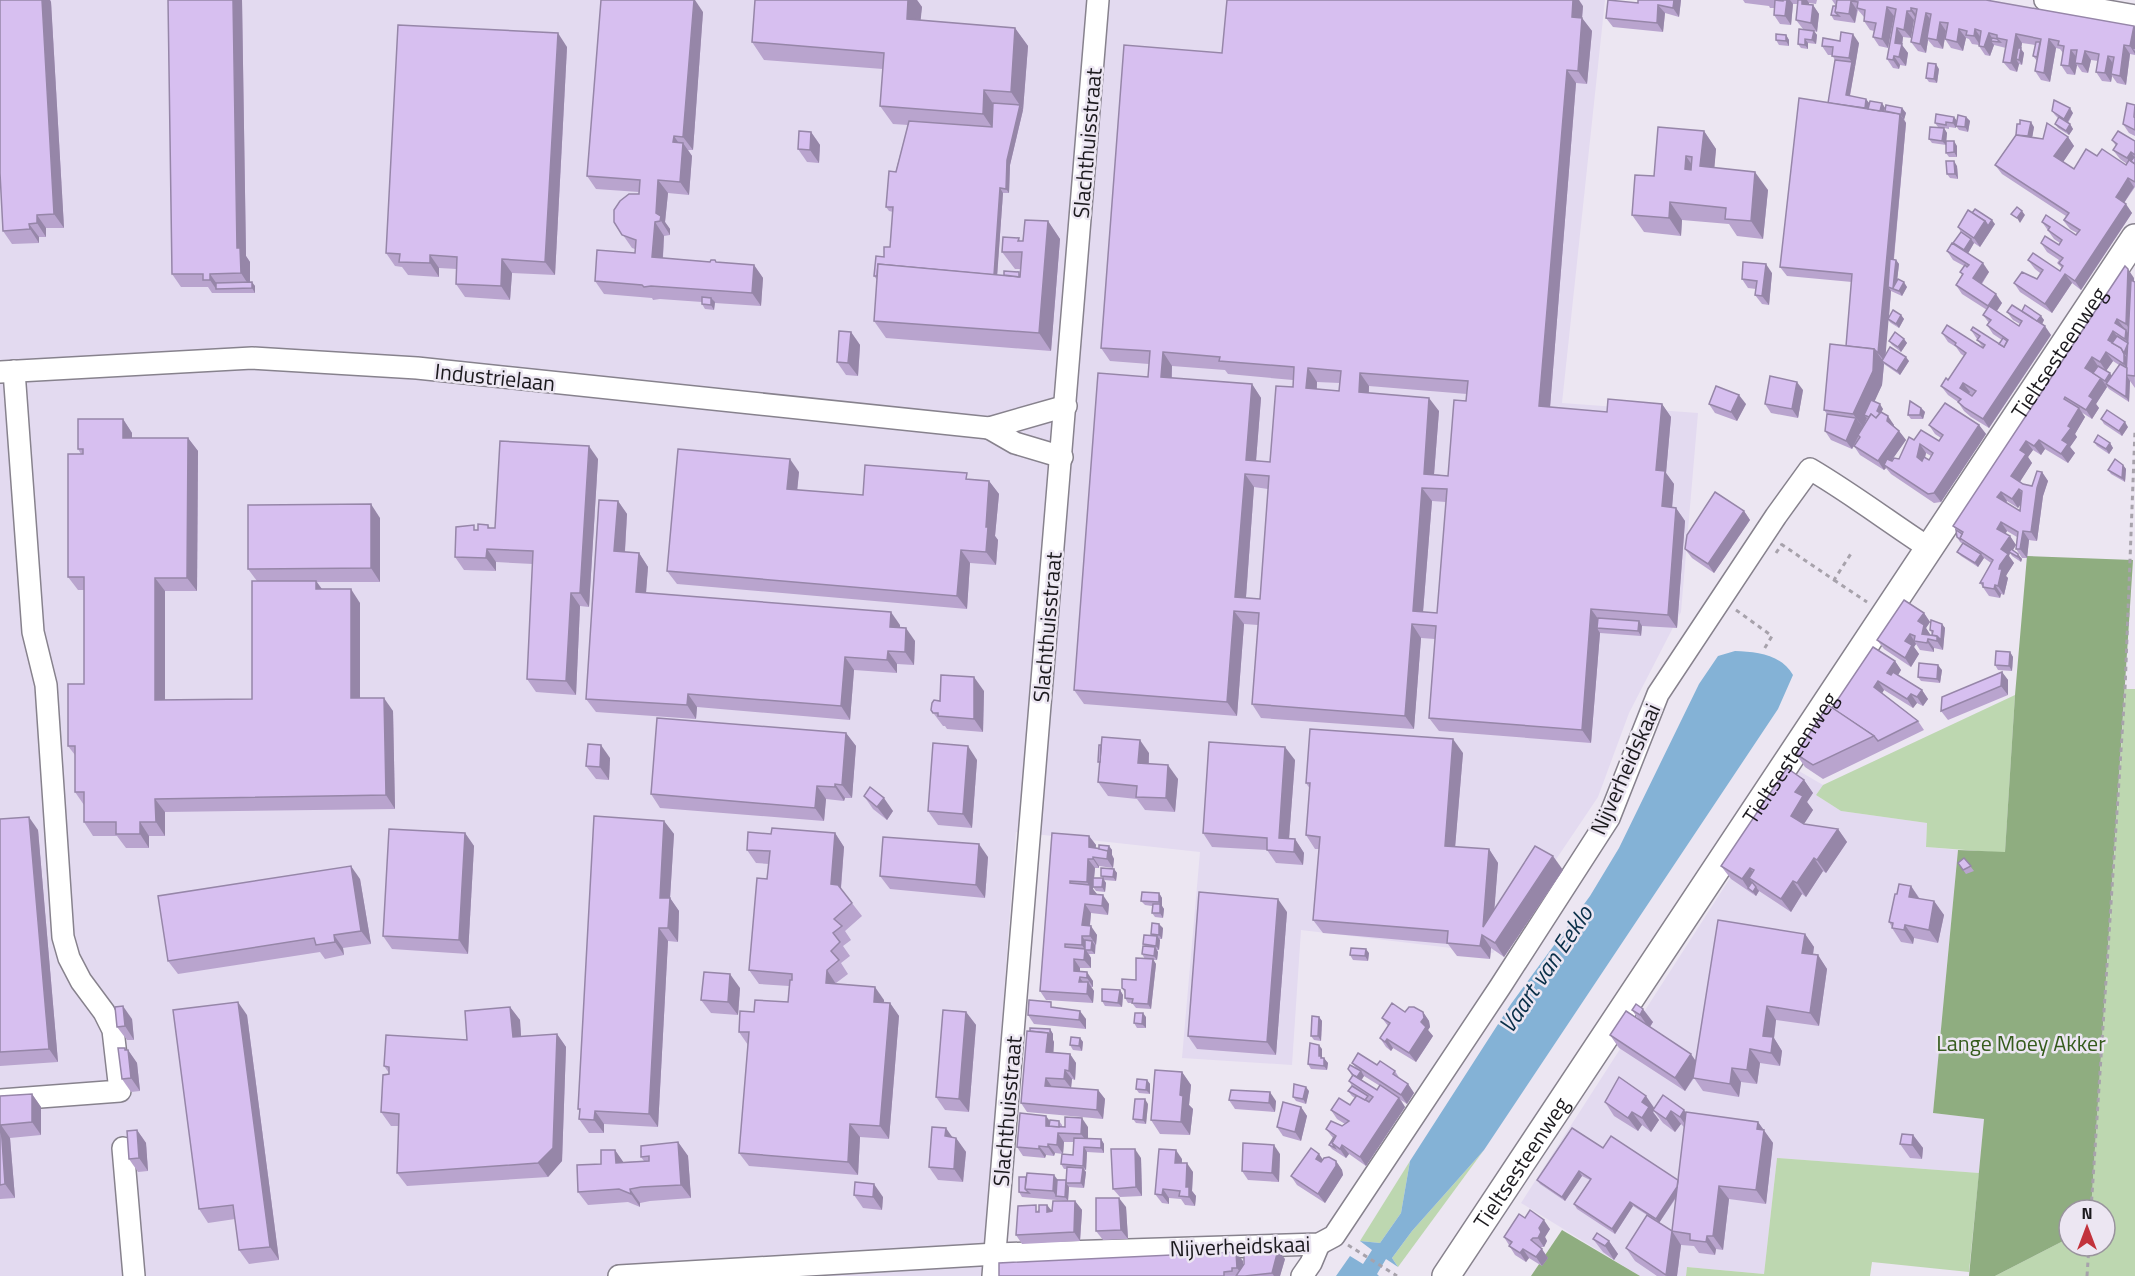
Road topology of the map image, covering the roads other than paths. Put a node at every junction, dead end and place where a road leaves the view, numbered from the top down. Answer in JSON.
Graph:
{"nodes":[{"id":1,"x":1098,"y":0,"type":"edge"},
{"id":2,"x":2045,"y":0,"type":"edge"},
{"id":3,"x":2135,"y":16,"type":"edge"},
{"id":4,"x":2135,"y":238,"type":"edge"},
{"id":5,"x":7,"y":371,"type":"edge"},
{"id":6,"x":1066,"y":406,"type":"junction"},
{"id":7,"x":988,"y":428,"type":"junction"},
{"id":8,"x":1062,"y":457,"type":"junction"},
{"id":9,"x":1929,"y":548,"type":"junction"},
{"id":10,"x":0,"y":1100,"type":"edge"},
{"id":11,"x":123,"y":1148,"type":"dead end"},
{"id":12,"x":1319,"y":1244,"type":"junction"},
{"id":13,"x":996,"y":1254,"type":"junction"},
{"id":14,"x":134,"y":1276,"type":"edge"},
{"id":15,"x":619,"y":1276,"type":"edge"},
{"id":16,"x":993,"y":1276,"type":"edge"},
{"id":17,"x":1302,"y":1276,"type":"edge"},
{"id":18,"x":1446,"y":1276,"type":"edge"}],
"edges":[{"from":1,"to":6,"type":"street","name":"Slachthuisstraat"},
{"from":2,"to":3,"type":"street"},
{"from":4,"to":9,"type":"main road","name":"Tieltsesteenweg"},
{"from":5,"to":7,"type":"street","name":"Industrielaan"},
{"from":5,"to":10,"type":"street"},
{"from":6,"to":7,"type":"street","name":"Industrielaan"},
{"from":6,"to":8,"type":"street","name":"Slachthuisstraat"},
{"from":7,"to":8,"type":"street","name":"Industrielaan"},
{"from":8,"to":13,"type":"street","name":"Slachthuisstraat"},
{"from":9,"to":12,"type":"street","name":"Nijverheidskaai"},
{"from":9,"to":18,"type":"main road","name":"Tieltsesteenweg"},
{"from":11,"to":14,"type":"street"},
{"from":12,"to":13,"type":"street","name":"Nijverheidskaai"},
{"from":12,"to":17,"type":"street"},
{"from":13,"to":15,"type":"street","name":"Nijverheidskaai"},
{"from":13,"to":16,"type":"street","name":"Slachthuisstraat"}]}
